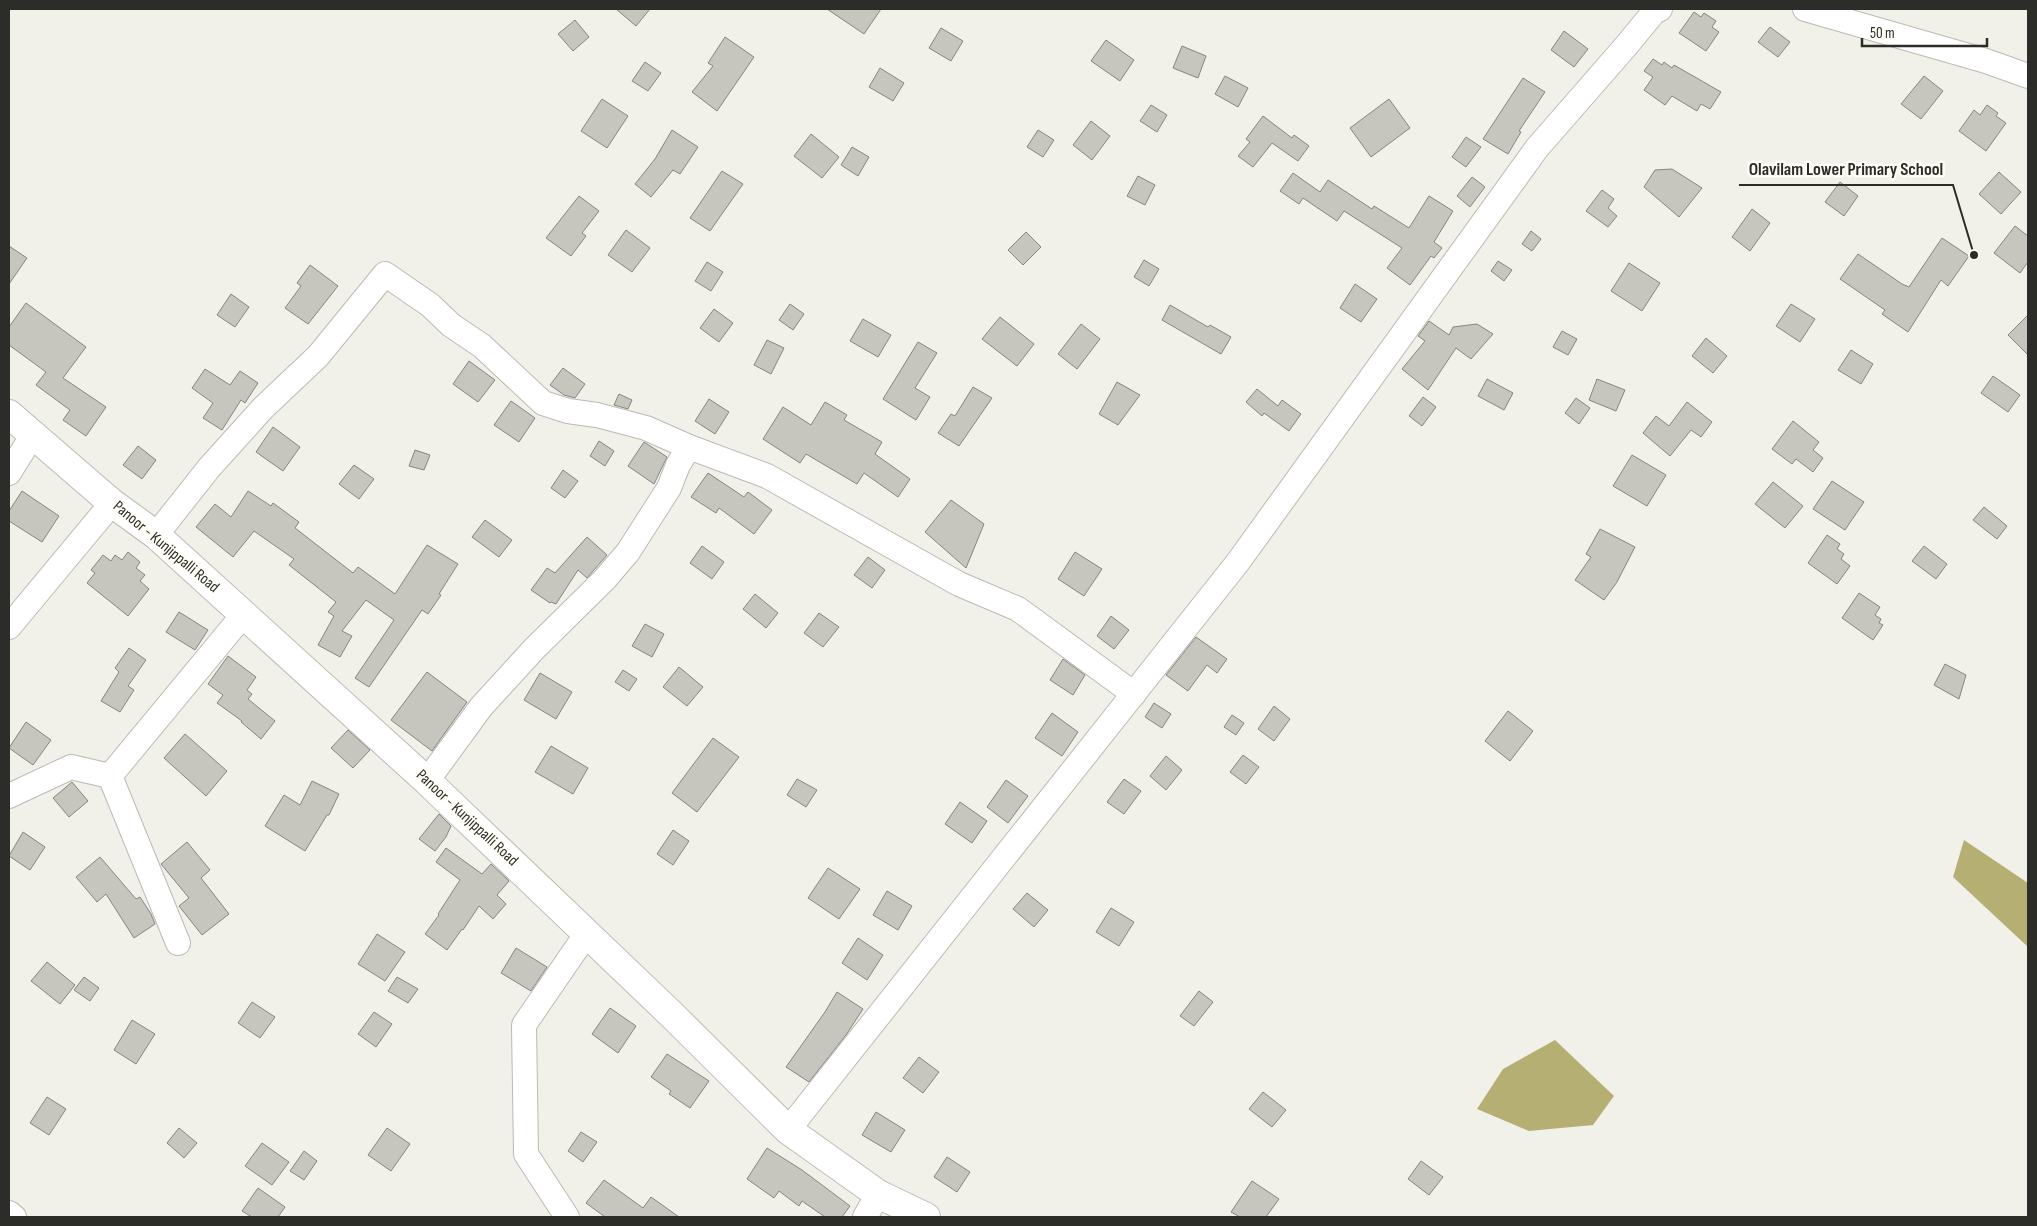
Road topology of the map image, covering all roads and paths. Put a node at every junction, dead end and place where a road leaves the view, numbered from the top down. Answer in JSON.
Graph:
{"nodes":[{"id":1,"x":1660,"y":9,"type":"edge"},
{"id":2,"x":1805,"y":9,"type":"edge"},
{"id":3,"x":2028,"y":76,"type":"edge"},
{"id":4,"x":9,"y":414,"type":"edge"},
{"id":5,"x":32,"y":436,"type":"junction"},
{"id":6,"x":689,"y":447,"type":"junction"},
{"id":7,"x":9,"y":472,"type":"edge"},
{"id":8,"x":112,"y":503,"type":"junction"},
{"id":9,"x":156,"y":535,"type":"junction"},
{"id":10,"x":244,"y":614,"type":"junction"},
{"id":11,"x":9,"y":627,"type":"edge"},
{"id":12,"x":1134,"y":694,"type":"junction"},
{"id":13,"x":110,"y":776,"type":"junction"},
{"id":14,"x":427,"y":781,"type":"junction"},
{"id":15,"x":9,"y":796,"type":"edge"},
{"id":16,"x":587,"y":933,"type":"junction"},
{"id":17,"x":178,"y":943,"type":"dead end"},
{"id":18,"x":788,"y":1130,"type":"junction"},
{"id":19,"x":878,"y":1194,"type":"junction"},
{"id":20,"x":9,"y":1213,"type":"edge"},
{"id":21,"x":14,"y":1217,"type":"edge"},
{"id":22,"x":567,"y":1217,"type":"edge"},
{"id":23,"x":865,"y":1217,"type":"edge"},
{"id":24,"x":926,"y":1217,"type":"edge"}],
"edges":[{"from":1,"to":12,"type":"street"},
{"from":2,"to":3,"type":"street"},
{"from":4,"to":5,"type":"main road","name":"Panoor - Kunjippalli Road"},
{"from":5,"to":7,"type":"street"},
{"from":5,"to":8,"type":"main road","name":"Panoor - Kunjippalli Road"},
{"from":6,"to":9,"type":"street"},
{"from":6,"to":12,"type":"street"},
{"from":6,"to":14,"type":"street"},
{"from":8,"to":9,"type":"main road","name":"Panoor - Kunjippalli Road"},
{"from":8,"to":11,"type":"street"},
{"from":9,"to":10,"type":"main road","name":"Panoor - Kunjippalli Road"},
{"from":10,"to":13,"type":"street"},
{"from":10,"to":14,"type":"main road","name":"Panoor - Kunjippalli Road"},
{"from":12,"to":18,"type":"street"},
{"from":13,"to":15,"type":"street"},
{"from":13,"to":17,"type":"street"},
{"from":14,"to":16,"type":"main road","name":"Panoor - Kunjippalli Road"},
{"from":16,"to":18,"type":"main road","name":"Panoor - Kunjippalli Road"},
{"from":16,"to":22,"type":"street"},
{"from":18,"to":19,"type":"main road","name":"Panoor - Kunjippalli Road"},
{"from":19,"to":23,"type":"street"},
{"from":19,"to":24,"type":"main road","name":"Panoor - Kunjippalli Road"},
{"from":20,"to":21,"type":"street"}]}
